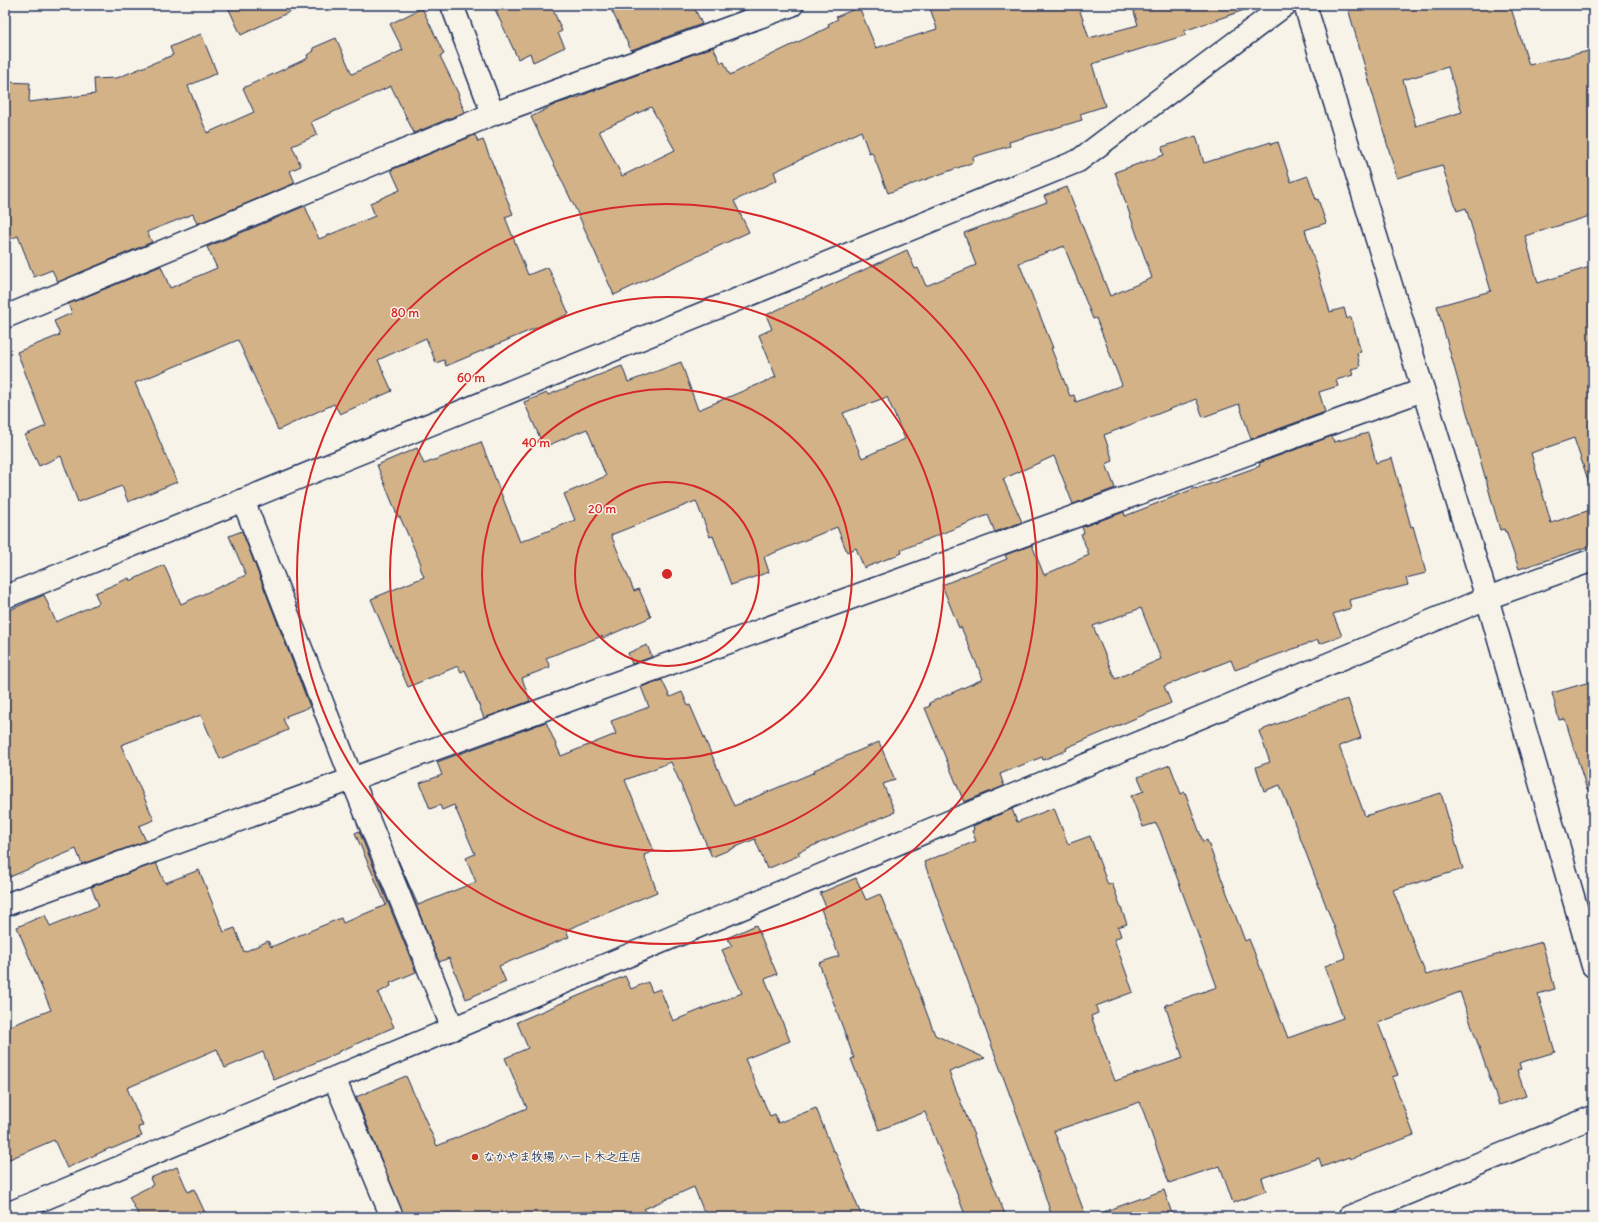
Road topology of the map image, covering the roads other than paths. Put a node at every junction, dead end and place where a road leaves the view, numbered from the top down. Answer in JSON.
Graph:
{"nodes":[{"id":1,"x":452,"y":5,"type":"edge"},
{"id":2,"x":792,"y":5,"type":"edge"},
{"id":3,"x":1285,"y":5,"type":"edge"},
{"id":4,"x":1305,"y":5,"type":"edge"},
{"id":5,"x":493,"y":114,"type":"junction"},
{"id":6,"x":5,"y":318,"type":"edge"},
{"id":7,"x":1423,"y":390,"type":"junction"},
{"id":8,"x":244,"y":500,"type":"junction"},
{"id":9,"x":1593,"y":560,"type":"edge"},
{"id":10,"x":5,"y":597,"type":"edge"},
{"id":11,"x":1487,"y":598,"type":"junction"},
{"id":12,"x":352,"y":779,"type":"junction"},
{"id":13,"x":5,"y":905,"type":"edge"},
{"id":14,"x":1593,"y":966,"type":"edge"},
{"id":15,"x":453,"y":1029,"type":"junction"},
{"id":16,"x":334,"y":1078,"type":"junction"},
{"id":17,"x":1593,"y":1118,"type":"edge"},
{"id":18,"x":5,"y":1215,"type":"edge"},
{"id":19,"x":392,"y":1217,"type":"edge"},
{"id":20,"x":1349,"y":1217,"type":"edge"}],
"edges":[{"from":1,"to":5,"type":"street"},
{"from":2,"to":5,"type":"street"},
{"from":3,"to":8,"type":"street"},
{"from":4,"to":7,"type":"street"},
{"from":5,"to":6,"type":"street"},
{"from":7,"to":11,"type":"street"},
{"from":7,"to":12,"type":"street"},
{"from":8,"to":10,"type":"street"},
{"from":8,"to":12,"type":"street"},
{"from":9,"to":11,"type":"street"},
{"from":11,"to":14,"type":"street"},
{"from":11,"to":15,"type":"street"},
{"from":12,"to":13,"type":"street"},
{"from":12,"to":15,"type":"street"},
{"from":15,"to":16,"type":"street"},
{"from":16,"to":18,"type":"street"},
{"from":16,"to":19,"type":"street"},
{"from":17,"to":20,"type":"street"}]}
